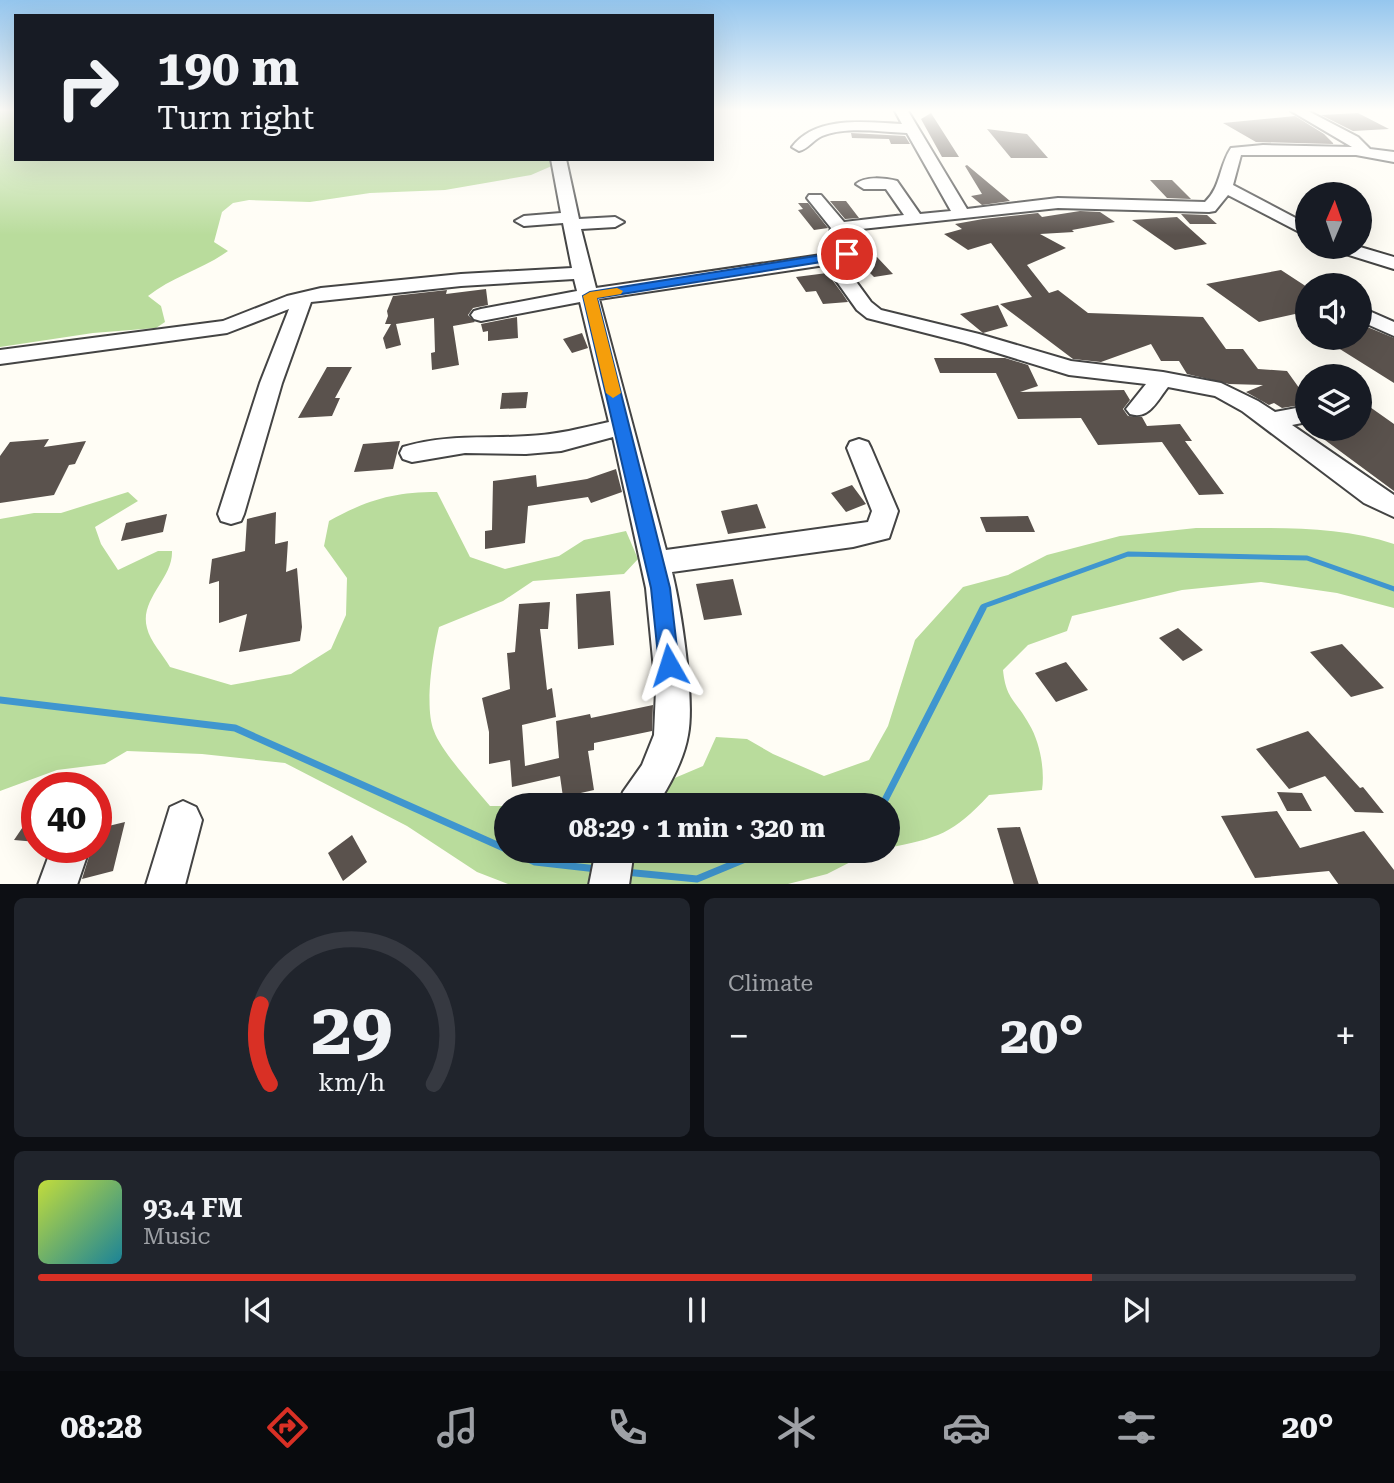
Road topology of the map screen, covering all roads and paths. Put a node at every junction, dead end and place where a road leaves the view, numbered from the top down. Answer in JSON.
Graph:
{"nodes":[{"id":1,"x":925,"y":152,"type":"edge"},
{"id":2,"x":1235,"y":152,"type":"edge"},
{"id":3,"x":1363,"y":152,"type":"edge"},
{"id":4,"x":1394,"y":157,"type":"edge"},
{"id":5,"x":558,"y":161,"type":"edge"},
{"id":6,"x":864,"y":184,"type":"dead end"},
{"id":7,"x":1227,"y":188,"type":"junction"},
{"id":8,"x":815,"y":198,"type":"dead end"},
{"id":9,"x":962,"y":215,"type":"junction"},
{"id":10,"x":915,"y":219,"type":"junction"},
{"id":11,"x":524,"y":221,"type":"dead end"},
{"id":12,"x":573,"y":221,"type":"junction"},
{"id":13,"x":615,"y":222,"type":"dead end"},
{"id":14,"x":1295,"y":225,"type":"edge"},
{"id":15,"x":840,"y":228,"type":"junction"},
{"id":16,"x":1372,"y":256,"type":"edge"},
{"id":17,"x":830,"y":259,"type":"junction"},
{"id":18,"x":1394,"y":263,"type":"edge"},
{"id":19,"x":586,"y":284,"type":"junction"},
{"id":20,"x":303,"y":298,"type":"junction"},
{"id":21,"x":481,"y":315,"type":"dead end"},
{"id":22,"x":1372,"y":319,"type":"edge"},
{"id":23,"x":1394,"y":330,"type":"edge"},
{"id":24,"x":0,"y":356,"type":"edge"},
{"id":25,"x":1163,"y":379,"type":"junction"},
{"id":26,"x":1138,"y":409,"type":"dead end"},
{"id":27,"x":1295,"y":416,"type":"edge"},
{"id":28,"x":1272,"y":421,"type":"junction"},
{"id":29,"x":621,"y":427,"type":"junction"},
{"id":30,"x":859,"y":448,"type":"dead end"},
{"id":31,"x":412,"y":453,"type":"dead end"},
{"id":32,"x":1394,"y":507,"type":"edge"},
{"id":33,"x":231,"y":514,"type":"dead end"},
{"id":34,"x":654,"y":563,"type":"junction"},
{"id":35,"x":644,"y":793,"type":"edge"},
{"id":36,"x":183,"y":820,"type":"dead end"},
{"id":37,"x":65,"y":863,"type":"edge"},
{"id":38,"x":613,"y":863,"type":"edge"},
{"id":39,"x":57,"y":884,"type":"edge"},
{"id":40,"x":165,"y":884,"type":"edge"},
{"id":41,"x":610,"y":884,"type":"edge"}],
"edges":[{"from":1,"to":9,"type":"street"},
{"from":2,"to":7,"type":"street"},
{"from":3,"to":4,"type":"street"},
{"from":5,"to":12,"type":"street"},
{"from":6,"to":10,"type":"street"},
{"from":7,"to":9,"type":"street"},
{"from":7,"to":14,"type":"street"},
{"from":8,"to":15,"type":"street"},
{"from":9,"to":10,"type":"street"},
{"from":10,"to":15,"type":"street"},
{"from":11,"to":12,"type":"street"},
{"from":12,"to":13,"type":"street"},
{"from":12,"to":19,"type":"street"},
{"from":15,"to":17,"type":"street"},
{"from":16,"to":18,"type":"street"},
{"from":17,"to":19,"type":"street"},
{"from":17,"to":25,"type":"street"},
{"from":19,"to":20,"type":"street"},
{"from":19,"to":21,"type":"street"},
{"from":19,"to":29,"type":"street"},
{"from":20,"to":24,"type":"street"},
{"from":20,"to":33,"type":"street"},
{"from":22,"to":23,"type":"street"},
{"from":25,"to":26,"type":"street"},
{"from":25,"to":28,"type":"street"},
{"from":27,"to":28,"type":"street"},
{"from":28,"to":32,"type":"street"},
{"from":29,"to":31,"type":"street"},
{"from":29,"to":34,"type":"street"},
{"from":30,"to":34,"type":"street"},
{"from":34,"to":35,"type":"street"},
{"from":36,"to":40,"type":"street"},
{"from":37,"to":39,"type":"street"},
{"from":38,"to":41,"type":"street"}]}
